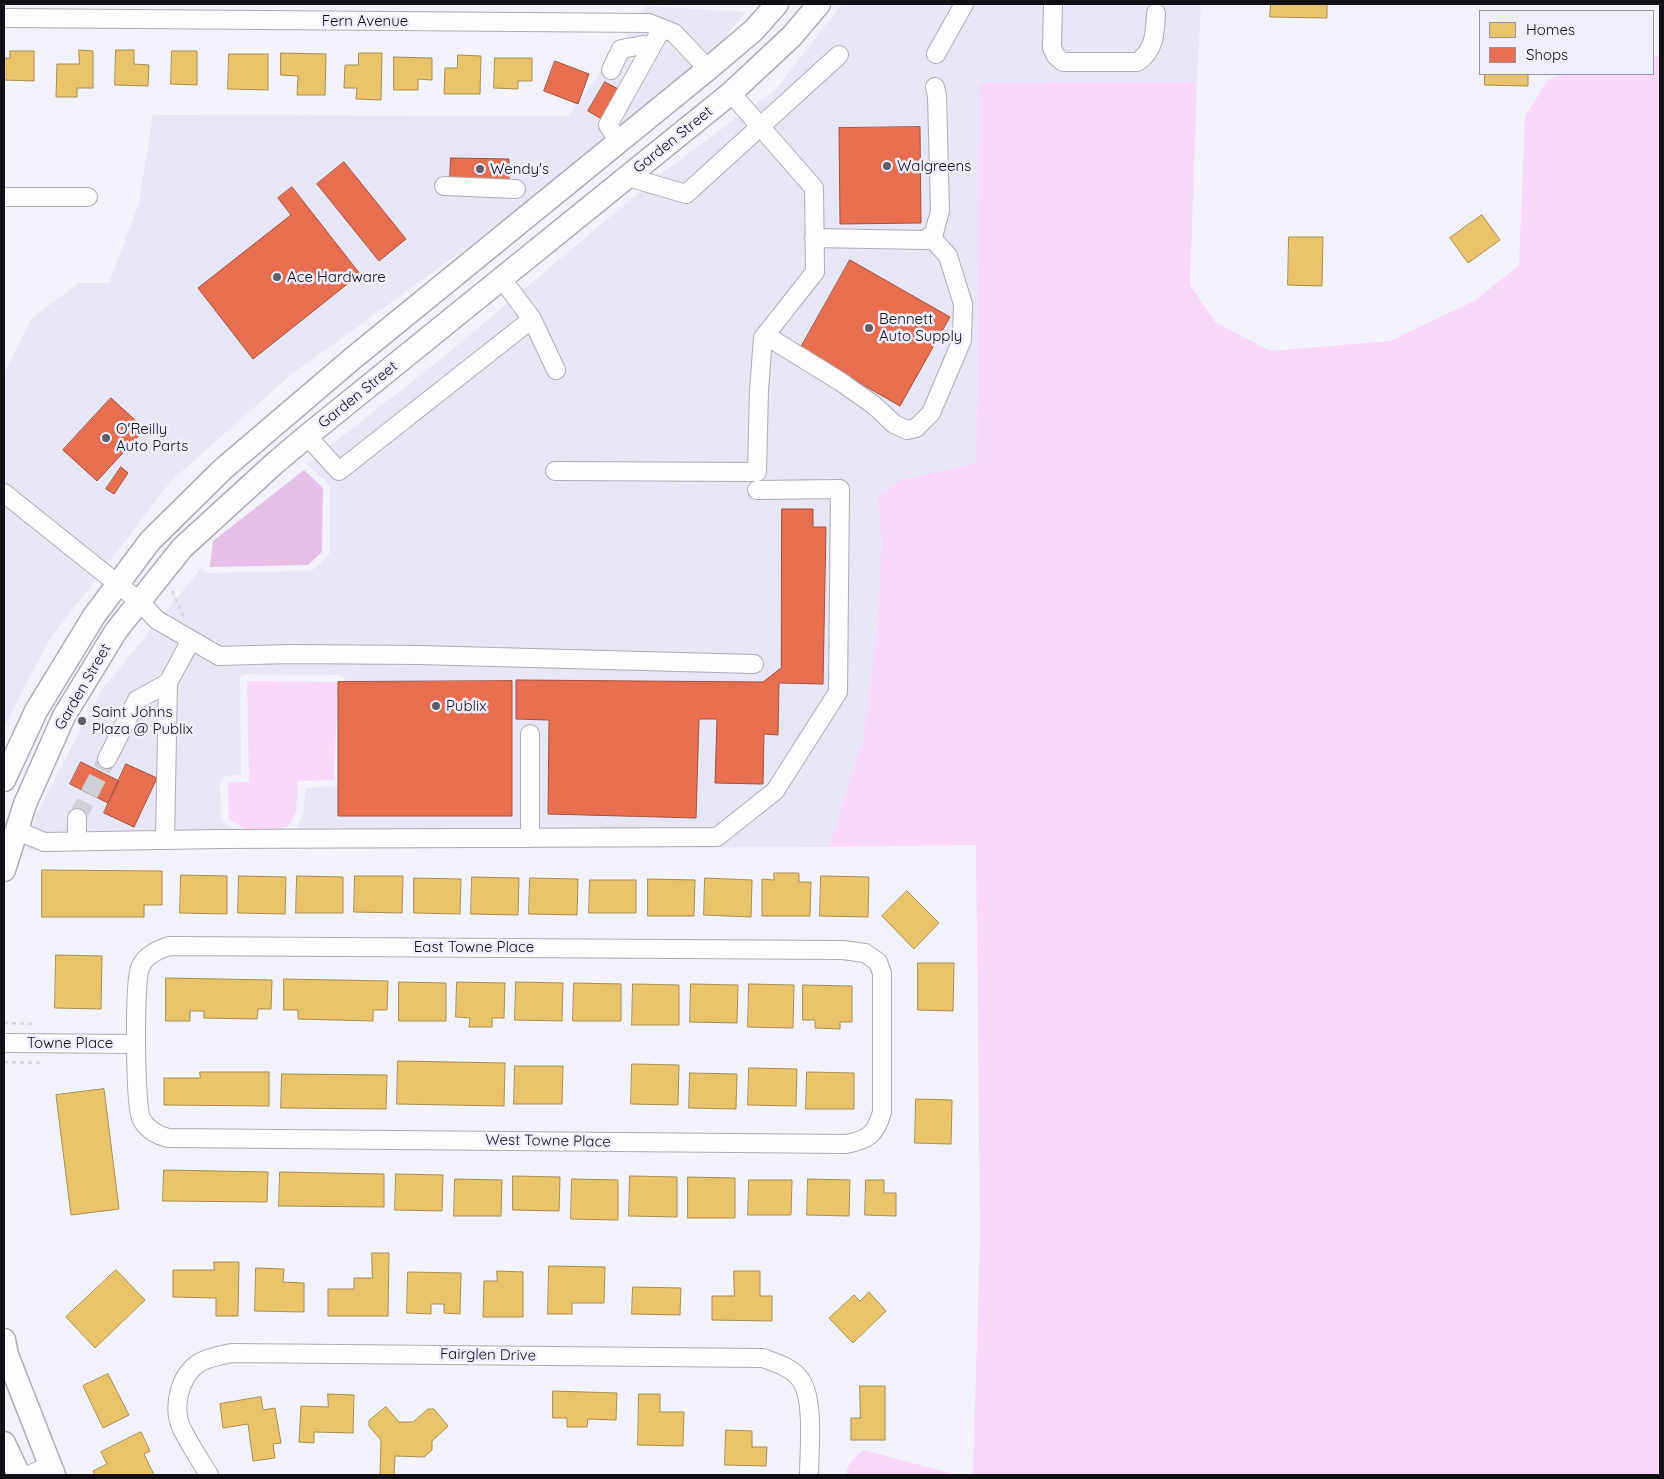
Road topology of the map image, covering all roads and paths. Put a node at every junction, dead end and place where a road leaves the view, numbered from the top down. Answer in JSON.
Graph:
{"nodes":[{"id":1,"x":776,"y":4,"type":"edge"},
{"id":2,"x":818,"y":4,"type":"edge"},
{"id":3,"x":964,"y":4,"type":"edge"},
{"id":4,"x":1053,"y":4,"type":"edge"},
{"id":5,"x":1156,"y":13,"type":"dead end"},
{"id":6,"x":4,"y":18,"type":"edge"},
{"id":7,"x":662,"y":28,"type":"junction"},
{"id":8,"x":650,"y":48,"type":"junction"},
{"id":9,"x":936,"y":54,"type":"dead end"},
{"id":10,"x":839,"y":55,"type":"dead end"},
{"id":11,"x":708,"y":69,"type":"junction"},
{"id":12,"x":611,"y":70,"type":"dead end"},
{"id":13,"x":935,"y":87,"type":"dead end"},
{"id":14,"x":730,"y":93,"type":"junction"},
{"id":15,"x":761,"y":128,"type":"junction"},
{"id":16,"x":619,"y":142,"type":"junction"},
{"id":17,"x":628,"y":176,"type":"junction"},
{"id":18,"x":444,"y":186,"type":"dead end"},
{"id":19,"x":516,"y":189,"type":"dead end"},
{"id":20,"x":4,"y":197,"type":"edge"},
{"id":21,"x":88,"y":197,"type":"dead end"},
{"id":22,"x":545,"y":202,"type":"junction"},
{"id":23,"x":930,"y":236,"type":"junction"},
{"id":24,"x":814,"y":238,"type":"junction"},
{"id":25,"x":484,"y":252,"type":"junction"},
{"id":26,"x":502,"y":279,"type":"junction"},
{"id":27,"x":532,"y":320,"type":"junction"},
{"id":28,"x":443,"y":327,"type":"junction"},
{"id":29,"x":766,"y":336,"type":"junction"},
{"id":30,"x":556,"y":370,"type":"dead end"},
{"id":31,"x":308,"y":436,"type":"junction"},
{"id":32,"x":555,"y":471,"type":"dead end"},
{"id":33,"x":757,"y":490,"type":"dead end"},
{"id":34,"x":4,"y":493,"type":"edge"},
{"id":35,"x":118,"y":584,"type":"junction"},
{"id":36,"x":172,"y":591,"type":"dead end"},
{"id":37,"x":139,"y":601,"type":"junction"},
{"id":38,"x":188,"y":619,"type":"dead end"},
{"id":39,"x":191,"y":640,"type":"junction"},
{"id":40,"x":754,"y":664,"type":"dead end"},
{"id":41,"x":168,"y":683,"type":"junction"},
{"id":42,"x":530,"y":734,"type":"dead end"},
{"id":43,"x":10,"y":750,"type":"edge"},
{"id":44,"x":107,"y":759,"type":"tunnel mouth"},
{"id":45,"x":4,"y":780,"type":"edge"},
{"id":46,"x":77,"y":818,"type":"tunnel mouth"},
{"id":47,"x":16,"y":830,"type":"junction"},
{"id":48,"x":530,"y":838,"type":"junction"},
{"id":49,"x":77,"y":840,"type":"junction"},
{"id":50,"x":165,"y":840,"type":"junction"},
{"id":51,"x":4,"y":870,"type":"edge"},
{"id":52,"x":882,"y":973,"type":"joint"},
{"id":53,"x":4,"y":1023,"type":"edge"},
{"id":54,"x":32,"y":1024,"type":"dead end"},
{"id":55,"x":4,"y":1043,"type":"edge"},
{"id":56,"x":136,"y":1044,"type":"junction"},
{"id":57,"x":4,"y":1062,"type":"edge"},
{"id":58,"x":42,"y":1063,"type":"dead end"},
{"id":59,"x":4,"y":1340,"type":"edge"},
{"id":60,"x":4,"y":1443,"type":"edge"},
{"id":61,"x":44,"y":1472,"type":"edge"},
{"id":62,"x":20,"y":1475,"type":"edge"},
{"id":63,"x":209,"y":1475,"type":"edge"},
{"id":64,"x":809,"y":1475,"type":"edge"}],
"edges":[{"from":1,"to":11,"type":"main road","name":"Garden Street"},
{"from":2,"to":14,"type":"main road","name":"Garden Street"},
{"from":3,"to":9,"type":"street"},
{"from":4,"to":5,"type":"street"},
{"from":6,"to":7,"type":"street","name":"Fern Avenue"},
{"from":7,"to":8,"type":"street"},
{"from":7,"to":11,"type":"street","name":"Fern Avenue"},
{"from":8,"to":12,"type":"street"},
{"from":8,"to":16,"type":"street"},
{"from":10,"to":15,"type":"street"},
{"from":11,"to":16,"type":"main road","name":"Garden Street"},
{"from":13,"to":23,"type":"street"},
{"from":14,"to":15,"type":"street"},
{"from":14,"to":17,"type":"main road","name":"Garden Street"},
{"from":15,"to":17,"type":"street"},
{"from":15,"to":24,"type":"street"},
{"from":16,"to":22,"type":"main road","name":"Garden Street"},
{"from":17,"to":26,"type":"main road","name":"Garden Street"},
{"from":18,"to":19,"type":"street"},
{"from":20,"to":21,"type":"street"},
{"from":22,"to":25,"type":"main road","name":"Garden Street"},
{"from":22,"to":26,"type":"main road"},
{"from":23,"to":24,"type":"street"},
{"from":23,"to":29,"type":"street"},
{"from":24,"to":29,"type":"street"},
{"from":25,"to":28,"type":"main road"},
{"from":25,"to":35,"type":"main road","name":"Garden Street"},
{"from":26,"to":27,"type":"street"},
{"from":26,"to":28,"type":"main road","name":"Garden Street"},
{"from":27,"to":30,"type":"street"},
{"from":27,"to":31,"type":"street"},
{"from":28,"to":31,"type":"main road","name":"Garden Street"},
{"from":29,"to":32,"type":"street"},
{"from":31,"to":37,"type":"main road","name":"Garden Street"},
{"from":33,"to":48,"type":"street"},
{"from":34,"to":35,"type":"street"},
{"from":35,"to":37,"type":"street"},
{"from":35,"to":43,"type":"main road","name":"Garden Street"},
{"from":36,"to":38,"type":"path"},
{"from":37,"to":39,"type":"street"},
{"from":37,"to":47,"type":"main road","name":"Garden Street"},
{"from":39,"to":40,"type":"street"},
{"from":39,"to":41,"type":"street"},
{"from":41,"to":44,"type":"street"},
{"from":41,"to":50,"type":"street"},
{"from":42,"to":48,"type":"street"},
{"from":43,"to":45,"type":"main road","name":"Garden Street"},
{"from":46,"to":49,"type":"street"},
{"from":47,"to":49,"type":"street"},
{"from":47,"to":51,"type":"main road","name":"Garden Street"},
{"from":48,"to":50,"type":"street"},
{"from":49,"to":50,"type":"street"},
{"from":52,"to":56,"type":"street","name":"East Towne Place"},
{"from":52,"to":56,"type":"street","name":"West Towne Place"},
{"from":53,"to":54,"type":"path"},
{"from":55,"to":56,"type":"street","name":"Towne Place"},
{"from":57,"to":58,"type":"path"},
{"from":59,"to":61,"type":"main road"},
{"from":60,"to":62,"type":"main road"},
{"from":63,"to":64,"type":"street","name":"Fairglen Drive"}]}
